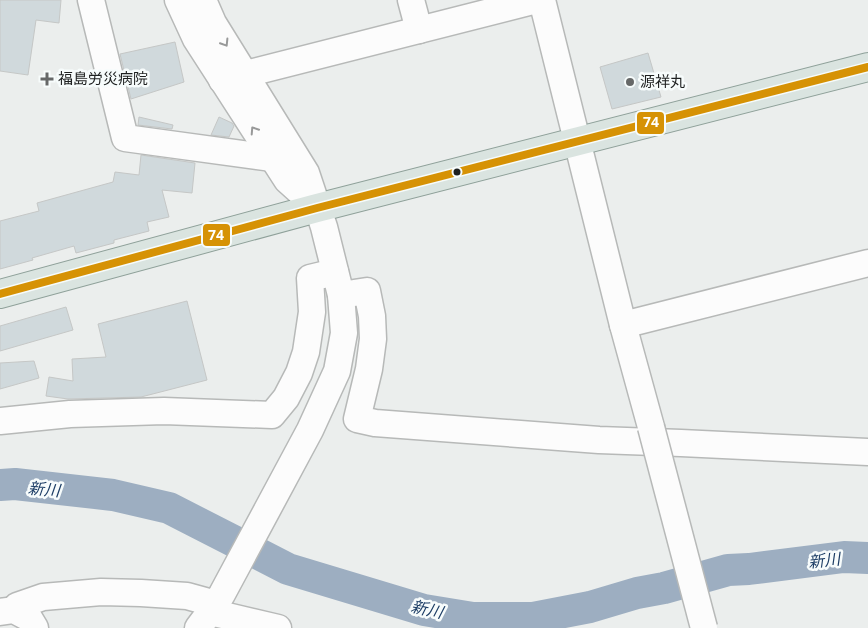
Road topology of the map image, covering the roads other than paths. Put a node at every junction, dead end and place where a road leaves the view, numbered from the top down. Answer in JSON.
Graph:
{"nodes":[{"id":1,"x":91,"y":0,"type":"edge"},
{"id":2,"x":178,"y":0,"type":"edge"},
{"id":3,"x":202,"y":0,"type":"edge"},
{"id":4,"x":411,"y":0,"type":"edge"},
{"id":5,"x":537,"y":0,"type":"edge"},
{"id":6,"x":542,"y":0,"type":"edge"},
{"id":7,"x":419,"y":30,"type":"junction"},
{"id":8,"x":868,"y":67,"type":"edge"},
{"id":9,"x":233,"y":77,"type":"junction"},
{"id":10,"x":577,"y":142,"type":"junction"},
{"id":11,"x":272,"y":158,"type":"junction"},
{"id":12,"x":317,"y":208,"type":"junction"},
{"id":13,"x":868,"y":263,"type":"edge"},
{"id":14,"x":338,"y":284,"type":"junction"},
{"id":15,"x":0,"y":294,"type":"edge"},
{"id":16,"x":623,"y":326,"type":"junction"},
{"id":17,"x":0,"y":421,"type":"edge"},
{"id":18,"x":868,"y":452,"type":"edge"},
{"id":19,"x":211,"y":610,"type":"edge"},
{"id":20,"x":7,"y":611,"type":"edge"},
{"id":21,"x":35,"y":628,"type":"edge"},
{"id":22,"x":278,"y":628,"type":"edge"},
{"id":23,"x":704,"y":628,"type":"edge"}],
"edges":[{"from":1,"to":11,"type":"street"},
{"from":2,"to":9,"type":"street"},
{"from":3,"to":9,"type":"street","one_way":true},
{"from":4,"to":7,"type":"street"},
{"from":5,"to":7,"type":"street"},
{"from":6,"to":10,"type":"street"},
{"from":7,"to":9,"type":"street"},
{"from":8,"to":10,"type":"main road"},
{"from":11,"to":9,"type":"street","one_way":true},
{"from":9,"to":12,"type":"street"},
{"from":10,"to":12,"type":"main road"},
{"from":10,"to":16,"type":"street"},
{"from":11,"to":12,"type":"street"},
{"from":12,"to":14,"type":"street"},
{"from":12,"to":15,"type":"main road"},
{"from":13,"to":16,"type":"street"},
{"from":14,"to":17,"type":"street"},
{"from":14,"to":18,"type":"street"},
{"from":14,"to":19,"type":"street"},
{"from":16,"to":23,"type":"street","bridge":true},
{"from":19,"to":20,"type":"street"},
{"from":19,"to":22,"type":"street"},
{"from":20,"to":21,"type":"street"}]}
